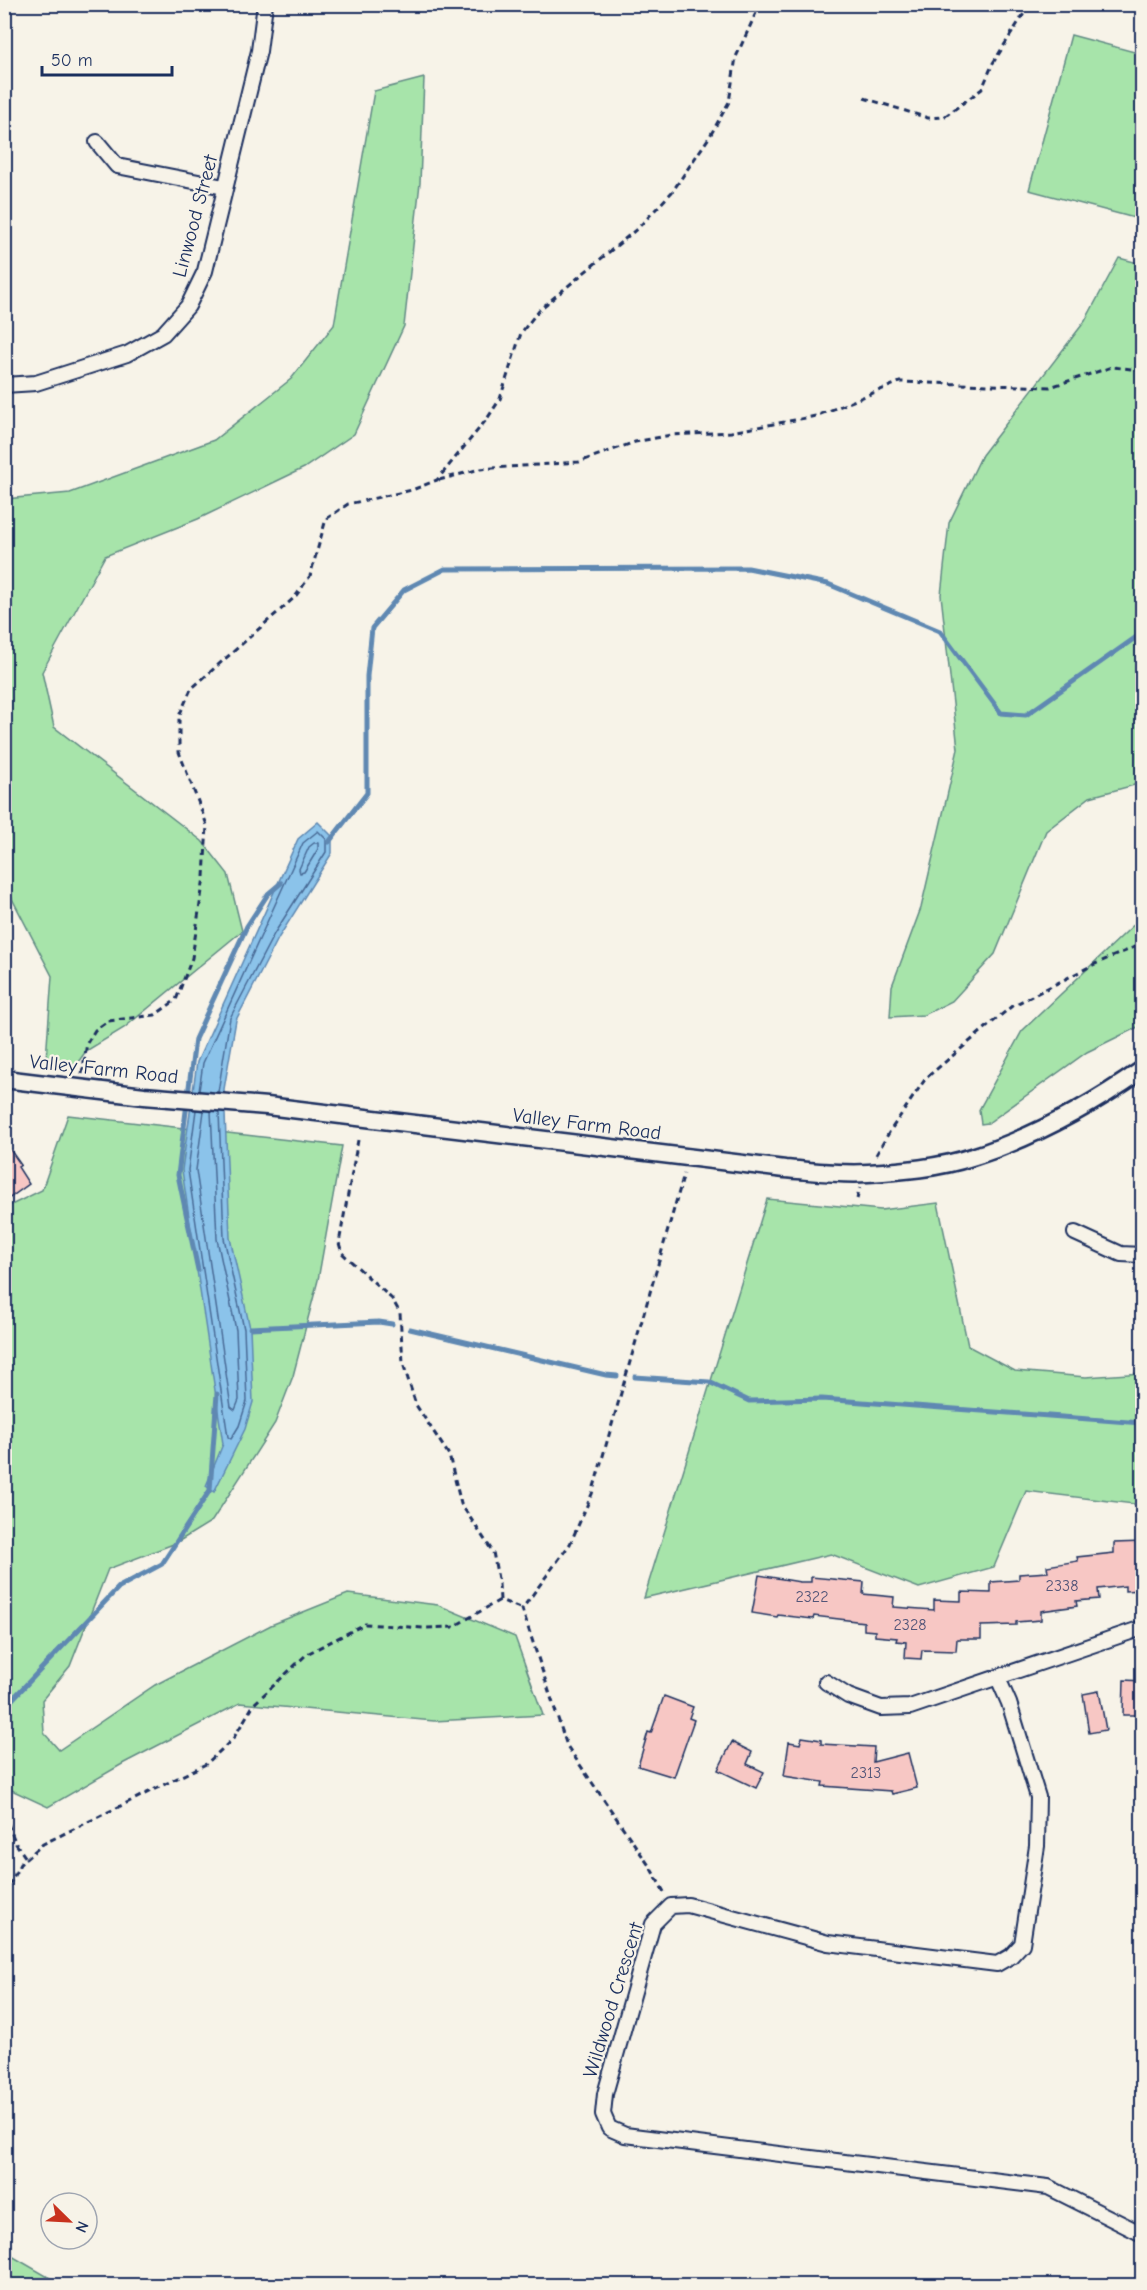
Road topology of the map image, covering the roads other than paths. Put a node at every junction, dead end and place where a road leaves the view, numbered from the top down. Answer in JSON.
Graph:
{"nodes":[{"id":1,"x":265,"y":4,"type":"edge"},
{"id":2,"x":97,"y":142,"type":"dead end"},
{"id":3,"x":224,"y":187,"type":"junction"},
{"id":4,"x":4,"y":385,"type":"edge"},
{"id":5,"x":1143,"y":1070,"type":"edge"},
{"id":6,"x":4,"y":1078,"type":"edge"},
{"id":7,"x":1075,"y":1233,"type":"dead end"},
{"id":8,"x":1143,"y":1255,"type":"edge"},
{"id":9,"x":1143,"y":1628,"type":"edge"},
{"id":10,"x":998,"y":1678,"type":"junction"},
{"id":11,"x":826,"y":1682,"type":"dead end"},
{"id":12,"x":1143,"y":2234,"type":"edge"}],
"edges":[{"from":1,"to":3,"type":"street","name":"Linwood Street"},
{"from":2,"to":3,"type":"street"},
{"from":3,"to":4,"type":"street","name":"Linwood Street"},
{"from":5,"to":6,"type":"street","name":"Valley Farm Road"},
{"from":7,"to":8,"type":"street"},
{"from":9,"to":10,"type":"street"},
{"from":10,"to":11,"type":"street"},
{"from":10,"to":12,"type":"street","name":"Wildwood Crescent"}]}
